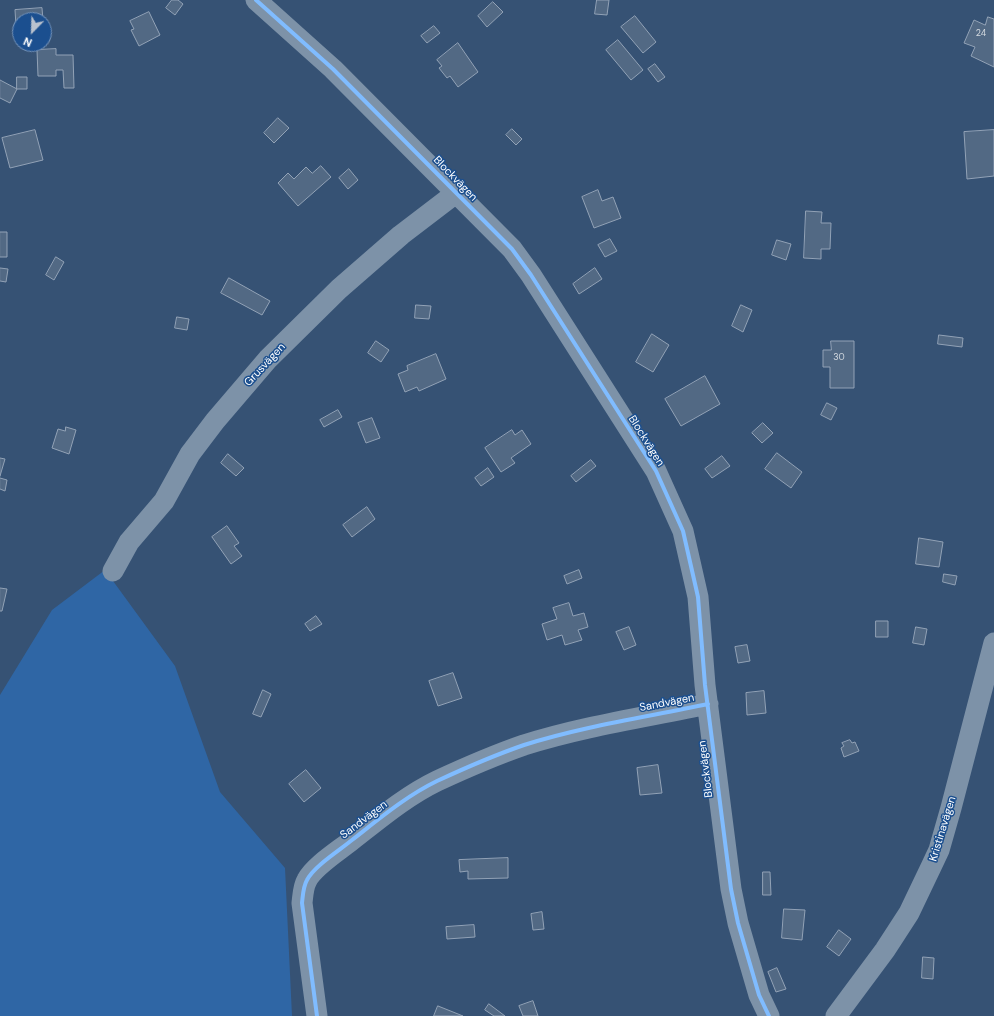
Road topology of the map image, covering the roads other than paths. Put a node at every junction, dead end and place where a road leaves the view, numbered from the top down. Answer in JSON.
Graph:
{"nodes":[{"id":1,"x":256,"y":0,"type":"edge"},
{"id":2,"x":456,"y":193,"type":"junction"},
{"id":3,"x":113,"y":571,"type":"dead end"},
{"id":4,"x":994,"y":643,"type":"edge"},
{"id":5,"x":708,"y":704,"type":"junction"},
{"id":6,"x":317,"y":1016,"type":"edge"},
{"id":7,"x":769,"y":1016,"type":"edge"},
{"id":8,"x":836,"y":1016,"type":"edge"}],
"edges":[{"from":1,"to":2,"type":"street","name":"Blockvägen"},
{"from":2,"to":3,"type":"street","name":"Grusvägen"},
{"from":2,"to":5,"type":"street","name":"Blockvägen"},
{"from":4,"to":8,"type":"street","name":"Kristinavägen"},
{"from":5,"to":6,"type":"street","name":"Sandvägen"},
{"from":5,"to":7,"type":"street","name":"Blockvägen"}]}
